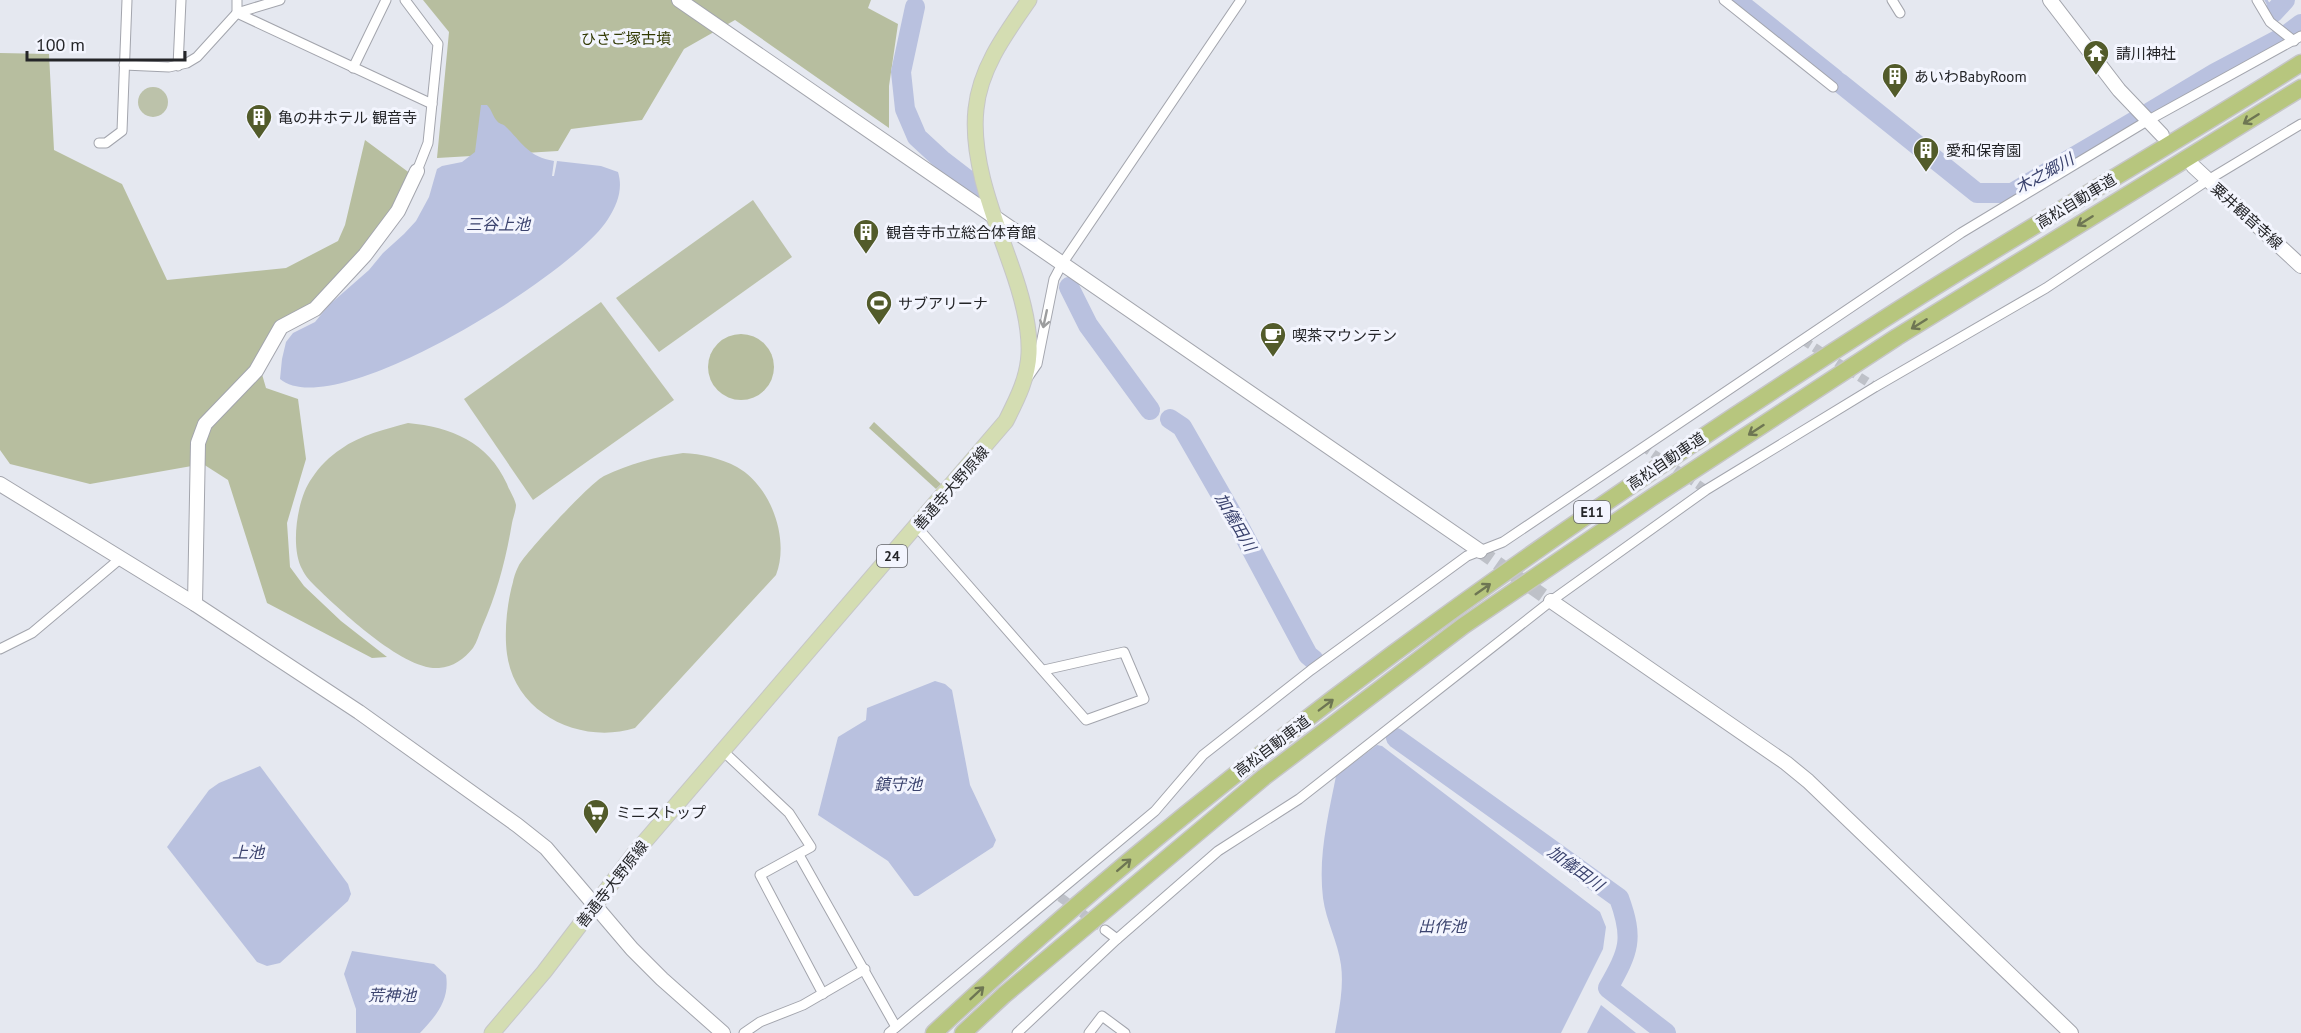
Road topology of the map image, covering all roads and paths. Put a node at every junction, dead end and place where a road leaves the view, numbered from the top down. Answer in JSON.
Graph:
{"nodes":[{"id":1,"x":127,"y":0,"type":"edge"},
{"id":2,"x":180,"y":0,"type":"edge"},
{"id":3,"x":237,"y":0,"type":"edge"},
{"id":4,"x":280,"y":0,"type":"edge"},
{"id":5,"x":386,"y":0,"type":"edge"},
{"id":6,"x":405,"y":0,"type":"edge"},
{"id":7,"x":679,"y":0,"type":"edge"},
{"id":8,"x":1029,"y":0,"type":"edge"},
{"id":9,"x":1241,"y":0,"type":"edge"},
{"id":10,"x":1724,"y":0,"type":"edge"},
{"id":11,"x":1892,"y":0,"type":"edge"},
{"id":12,"x":2050,"y":0,"type":"edge"},
{"id":13,"x":2257,"y":0,"type":"edge"},
{"id":14,"x":237,"y":13,"type":"junction"},
{"id":15,"x":1900,"y":13,"type":"dead end"},
{"id":16,"x":2297,"y":38,"type":"edge"},
{"id":17,"x":2301,"y":63,"type":"edge"},
{"id":18,"x":124,"y":65,"type":"junction"},
{"id":19,"x":178,"y":66,"type":"junction"},
{"id":20,"x":352,"y":68,"type":"junction"},
{"id":21,"x":1833,"y":87,"type":"dead end"},
{"id":22,"x":2301,"y":88,"type":"edge"},
{"id":23,"x":432,"y":104,"type":"junction"},
{"id":24,"x":2147,"y":121,"type":"junction"},
{"id":25,"x":2301,"y":124,"type":"edge"},
{"id":26,"x":2162,"y":135,"type":"dead end"},
{"id":27,"x":99,"y":142,"type":"dead end"},
{"id":28,"x":2193,"y":166,"type":"dead end"},
{"id":29,"x":417,"y":171,"type":"joint"},
{"id":30,"x":2208,"y":180,"type":"junction"},
{"id":31,"x":996,"y":220,"type":"junction"},
{"id":32,"x":1062,"y":264,"type":"junction"},
{"id":33,"x":2301,"y":266,"type":"edge"},
{"id":34,"x":1023,"y":386,"type":"junction"},
{"id":35,"x":0,"y":484,"type":"edge"},
{"id":36,"x":917,"y":527,"type":"junction"},
{"id":37,"x":1480,"y":551,"type":"junction"},
{"id":38,"x":121,"y":558,"type":"junction"},
{"id":39,"x":1551,"y":601,"type":"junction"},
{"id":40,"x":195,"y":604,"type":"junction"},
{"id":41,"x":0,"y":649,"type":"edge"},
{"id":42,"x":1044,"y":670,"type":"junction"},
{"id":43,"x":723,"y":751,"type":"junction"},
{"id":44,"x":799,"y":855,"type":"junction"},
{"id":45,"x":594,"y":906,"type":"junction"},
{"id":46,"x":1105,"y":930,"type":"tunnel mouth"},
{"id":47,"x":1117,"y":939,"type":"junction"},
{"id":48,"x":866,"y":969,"type":"junction"},
{"id":49,"x":823,"y":994,"type":"junction"},
{"id":50,"x":893,"y":1030,"type":"edge"},
{"id":51,"x":492,"y":1033,"type":"edge"},
{"id":52,"x":723,"y":1033,"type":"edge"},
{"id":53,"x":744,"y":1033,"type":"edge"},
{"id":54,"x":934,"y":1033,"type":"edge"},
{"id":55,"x":963,"y":1033,"type":"edge"},
{"id":56,"x":1017,"y":1033,"type":"edge"},
{"id":57,"x":1089,"y":1033,"type":"edge"},
{"id":58,"x":1125,"y":1033,"type":"edge"},
{"id":59,"x":2071,"y":1033,"type":"edge"}],
"edges":[{"from":1,"to":18,"type":"street"},
{"from":2,"to":19,"type":"street"},
{"from":3,"to":14,"type":"street"},
{"from":4,"to":14,"type":"street"},
{"from":5,"to":20,"type":"street"},
{"from":6,"to":23,"type":"street"},
{"from":7,"to":31,"type":"street"},
{"from":8,"to":31,"type":"main road","name":"善通寺大野原線","number":"24"},
{"from":9,"to":32,"type":"street"},
{"from":10,"to":21,"type":"street"},
{"from":11,"to":15,"type":"street"},
{"from":12,"to":24,"type":"street"},
{"from":13,"to":16,"type":"street"},
{"from":14,"to":19,"type":"street"},
{"from":14,"to":20,"type":"street"},
{"from":16,"to":24,"type":"street"},
{"from":54,"to":17,"type":"highway","name":"高松自動車道","number":"E11","one_way":true},
{"from":18,"to":19,"type":"street"},
{"from":18,"to":27,"type":"street"},
{"from":20,"to":23,"type":"street"},
{"from":22,"to":55,"type":"highway","name":"高松自動車道","number":"E11","one_way":true},
{"from":23,"to":29,"type":"street"},
{"from":24,"to":26,"type":"street"},
{"from":24,"to":37,"type":"street"},
{"from":25,"to":30,"type":"street"},
{"from":28,"to":30,"type":"street","name":"粟井観音寺線"},
{"from":29,"to":40,"type":"street"},
{"from":30,"to":33,"type":"street","name":"粟井観音寺線"},
{"from":30,"to":39,"type":"street"},
{"from":31,"to":32,"type":"street"},
{"from":31,"to":34,"type":"main road","name":"善通寺大野原線","number":"24"},
{"from":32,"to":34,"type":"street","one_way":true},
{"from":32,"to":37,"type":"street"},
{"from":34,"to":36,"type":"main road","name":"善通寺大野原線","number":"24"},
{"from":35,"to":38,"type":"street"},
{"from":36,"to":42,"type":"street"},
{"from":36,"to":43,"type":"main road","name":"善通寺大野原線","number":"24"},
{"from":37,"to":50,"type":"street"},
{"from":38,"to":40,"type":"street"},
{"from":38,"to":41,"type":"street"},
{"from":39,"to":47,"type":"street"},
{"from":39,"to":59,"type":"street"},
{"from":40,"to":45,"type":"street"},
{"from":42,"to":42,"type":"street"},
{"from":43,"to":44,"type":"street"},
{"from":43,"to":45,"type":"main road","name":"善通寺大野原線","number":"24"},
{"from":44,"to":48,"type":"street"},
{"from":44,"to":49,"type":"street"},
{"from":45,"to":51,"type":"main road","name":"善通寺大野原線","number":"24"},
{"from":45,"to":52,"type":"street"},
{"from":46,"to":47,"type":"street"},
{"from":47,"to":56,"type":"street"},
{"from":48,"to":49,"type":"street"},
{"from":48,"to":50,"type":"street"},
{"from":49,"to":53,"type":"street"},
{"from":57,"to":58,"type":"street"}]}
